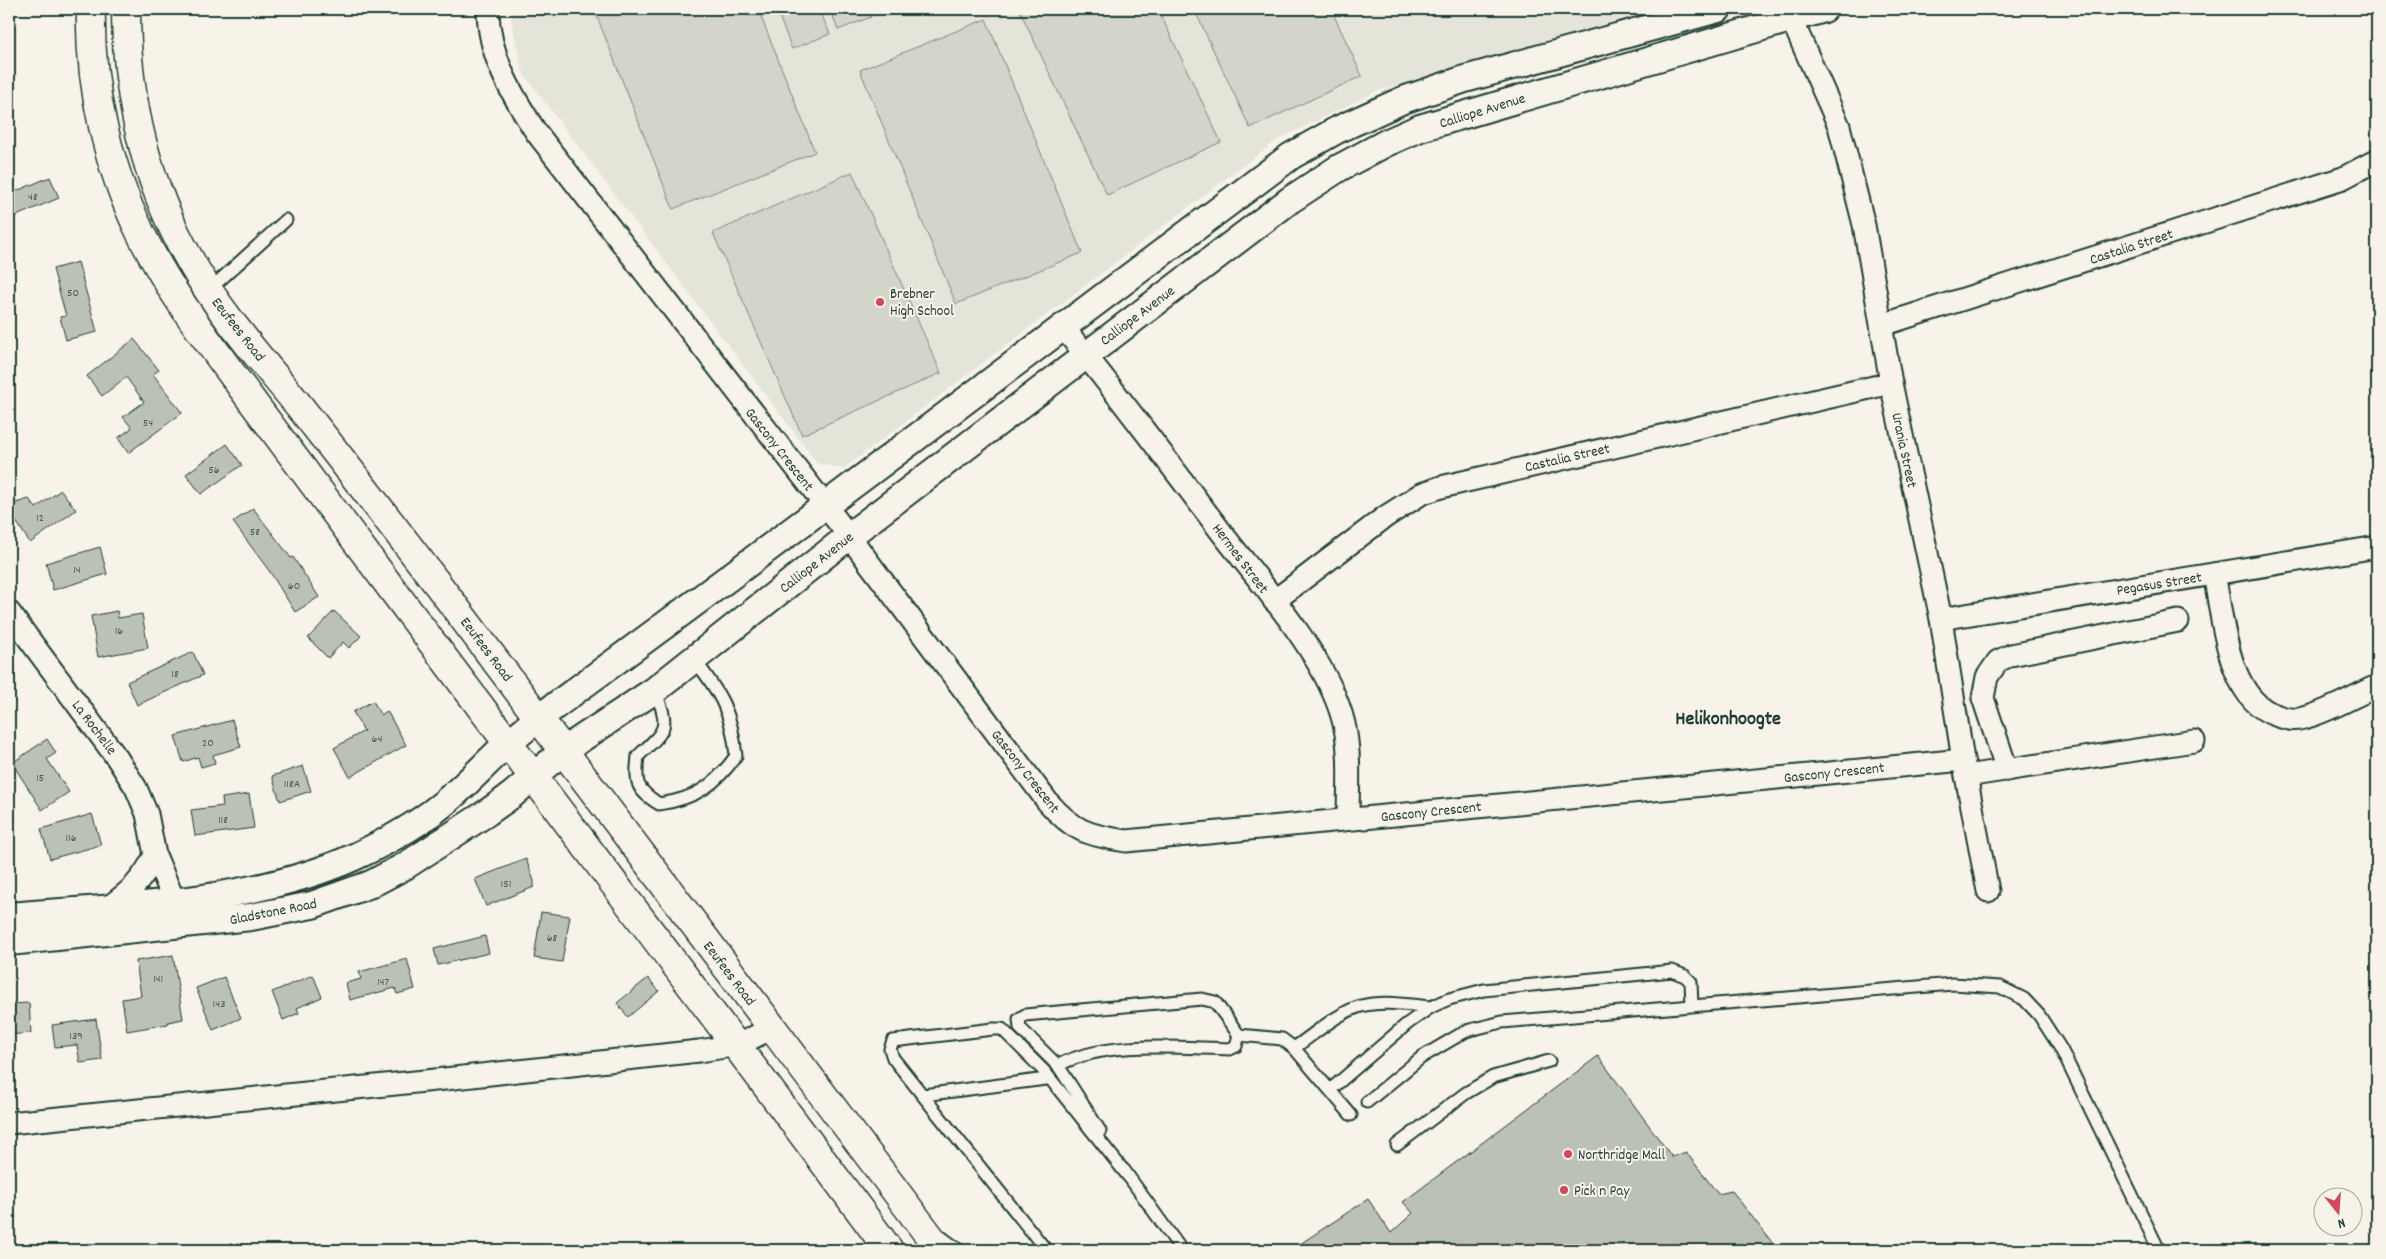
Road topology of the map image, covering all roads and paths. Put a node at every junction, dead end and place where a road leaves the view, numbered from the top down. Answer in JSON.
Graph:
{"nodes":[{"id":1,"x":91,"y":9,"type":"edge"},
{"id":2,"x":126,"y":9,"type":"edge"},
{"id":3,"x":488,"y":9,"type":"edge"},
{"id":4,"x":1718,"y":9,"type":"edge"},
{"id":5,"x":1824,"y":9,"type":"edge"},
{"id":6,"x":1789,"y":14,"type":"edge"},
{"id":7,"x":2377,"y":160,"type":"edge"},
{"id":8,"x":286,"y":220,"type":"dead end"},
{"id":9,"x":209,"y":290,"type":"junction"},
{"id":10,"x":1882,"y":325,"type":"junction"},
{"id":11,"x":1062,"y":326,"type":"junction"},
{"id":12,"x":1085,"y":354,"type":"junction"},
{"id":13,"x":1891,"y":383,"type":"junction"},
{"id":14,"x":287,"y":391,"type":"junction"},
{"id":15,"x":261,"y":413,"type":"junction"},
{"id":16,"x":825,"y":507,"type":"junction"},
{"id":17,"x":849,"y":536,"type":"junction"},
{"id":18,"x":2377,"y":547,"type":"edge"},
{"id":19,"x":2214,"y":574,"type":"junction"},
{"id":20,"x":1274,"y":600,"type":"junction"},
{"id":21,"x":9,"y":612,"type":"edge"},
{"id":22,"x":1941,"y":619,"type":"junction"},
{"id":23,"x":2178,"y":621,"type":"dead end"},
{"id":24,"x":694,"y":659,"type":"junction"},
{"id":25,"x":2377,"y":686,"type":"edge"},
{"id":26,"x":655,"y":690,"type":"junction"},
{"id":27,"x":539,"y":717,"type":"junction"},
{"id":28,"x":2194,"y":741,"type":"dead end"},
{"id":29,"x":507,"y":744,"type":"junction"},
{"id":30,"x":564,"y":750,"type":"junction"},
{"id":31,"x":1965,"y":768,"type":"junction"},
{"id":32,"x":2007,"y":770,"type":"junction"},
{"id":33,"x":532,"y":777,"type":"junction"},
{"id":34,"x":1348,"y":819,"type":"junction"},
{"id":35,"x":155,"y":855,"type":"junction"},
{"id":36,"x":1988,"y":891,"type":"dead end"},
{"id":37,"x":175,"y":913,"type":"junction"},
{"id":38,"x":9,"y":916,"type":"edge"},
{"id":39,"x":108,"y":920,"type":"junction"},
{"id":40,"x":9,"y":942,"type":"edge"},
{"id":41,"x":1692,"y":1005,"type":"junction"},
{"id":42,"x":1431,"y":1007,"type":"junction"},
{"id":43,"x":772,"y":1028,"type":"junction"},
{"id":44,"x":1239,"y":1035,"type":"junction"},
{"id":45,"x":738,"y":1045,"type":"junction"},
{"id":46,"x":1294,"y":1048,"type":"junction"},
{"id":47,"x":1548,"y":1061,"type":"dead end"},
{"id":48,"x":1059,"y":1067,"type":"junction"},
{"id":49,"x":1047,"y":1076,"type":"junction"},
{"id":50,"x":1330,"y":1090,"type":"junction"},
{"id":51,"x":923,"y":1095,"type":"junction"},
{"id":52,"x":1367,"y":1102,"type":"dead end"},
{"id":53,"x":1351,"y":1115,"type":"dead end"},
{"id":54,"x":9,"y":1123,"type":"edge"},
{"id":55,"x":1397,"y":1145,"type":"dead end"},
{"id":56,"x":1128,"y":1176,"type":"junction"},
{"id":57,"x":915,"y":1217,"type":"junction"},
{"id":58,"x":1180,"y":1248,"type":"dead end"},
{"id":59,"x":889,"y":1250,"type":"edge"},
{"id":60,"x":940,"y":1250,"type":"edge"},
{"id":61,"x":959,"y":1250,"type":"edge"},
{"id":62,"x":1046,"y":1250,"type":"edge"},
{"id":63,"x":2160,"y":1250,"type":"edge"}],
"edges":[{"from":1,"to":15,"type":"main road","name":"Eeufees Road"},
{"from":2,"to":9,"type":"main road","name":"Eeufees Road"},
{"from":3,"to":16,"type":"street","name":"Gascony Crescent"},
{"from":4,"to":11,"type":"street"},
{"from":5,"to":6,"type":"street","name":"Calliope Avenue"},
{"from":6,"to":10,"type":"street","name":"Urania Street"},
{"from":6,"to":12,"type":"street","name":"Calliope Avenue"},
{"from":7,"to":10,"type":"street","name":"Castalia Street"},
{"from":8,"to":9,"type":"lane"},
{"from":9,"to":14,"type":"main road","name":"Eeufees Road"},
{"from":10,"to":13,"type":"street","name":"Urania Street"},
{"from":11,"to":12,"type":"street","name":"Hermes Street"},
{"from":11,"to":16,"type":"street"},
{"from":12,"to":17,"type":"street","name":"Calliope Avenue"},
{"from":12,"to":20,"type":"street","name":"Hermes Street"},
{"from":13,"to":20,"type":"street","name":"Castalia Street"},
{"from":13,"to":22,"type":"street","name":"Urania Street"},
{"from":14,"to":15,"type":"main road"},
{"from":14,"to":27,"type":"main road","name":"Eeufees Road"},
{"from":15,"to":29,"type":"main road","name":"Eeufees Road"},
{"from":16,"to":17,"type":"street","name":"Gascony Crescent"},
{"from":16,"to":27,"type":"street"},
{"from":17,"to":24,"type":"street","name":"Calliope Avenue"},
{"from":17,"to":34,"type":"street","name":"Gascony Crescent"},
{"from":18,"to":19,"type":"street","name":"Pegasus Street"},
{"from":19,"to":22,"type":"street","name":"Pegasus Street"},
{"from":19,"to":25,"type":"street"},
{"from":20,"to":34,"type":"street","name":"Hermes Street"},
{"from":21,"to":35,"type":"street","name":"La Rochelle"},
{"from":22,"to":31,"type":"street","name":"Urania Street"},
{"from":23,"to":32,"type":"street"},
{"from":24,"to":26,"type":"street","name":"Calliope Avenue"},
{"from":24,"to":26,"type":"lane"},
{"from":26,"to":30,"type":"street","name":"Calliope Avenue"},
{"from":27,"to":29,"type":"street"},
{"from":27,"to":30,"type":"main road","name":"Eeufees Road"},
{"from":28,"to":32,"type":"street","name":"Gascony Crescent"},
{"from":29,"to":33,"type":"main road","name":"Eeufees Road"},
{"from":29,"to":37,"type":"street","name":"Gladstone Road"},
{"from":30,"to":33,"type":"street","name":"Calliope Avenue"},
{"from":30,"to":43,"type":"main road","name":"Eeufees Road"},
{"from":31,"to":32,"type":"street","name":"Gascony Crescent"},
{"from":31,"to":34,"type":"street","name":"Gascony Crescent"},
{"from":31,"to":36,"type":"street","name":"Urania Street"},
{"from":33,"to":37,"type":"street","name":"Gladstone Road"},
{"from":33,"to":45,"type":"main road","name":"Eeufees Road"},
{"from":35,"to":37,"type":"street","name":"La Rochelle"},
{"from":35,"to":39,"type":"street"},
{"from":37,"to":39,"type":"street","name":"Gladstone Road"},
{"from":38,"to":39,"type":"street","name":"Gladstone Road"},
{"from":39,"to":40,"type":"street","name":"Gladstone Road"},
{"from":41,"to":42,"type":"lane"},
{"from":41,"to":52,"type":"lane"},
{"from":41,"to":63,"type":"lane"},
{"from":42,"to":46,"type":"lane"},
{"from":42,"to":50,"type":"lane"},
{"from":43,"to":45,"type":"street"},
{"from":43,"to":57,"type":"main road","name":"Eeufees Road"},
{"from":44,"to":46,"type":"lane"},
{"from":44,"to":48,"type":"lane"},
{"from":44,"to":48,"type":"lane"},
{"from":45,"to":54,"type":"street"},
{"from":45,"to":59,"type":"main road","name":"Eeufees Road"},
{"from":46,"to":50,"type":"lane"},
{"from":47,"to":55,"type":"lane"},
{"from":48,"to":56,"type":"lane"},
{"from":49,"to":51,"type":"lane"},
{"from":49,"to":51,"type":"lane"},
{"from":49,"to":56,"type":"lane"},
{"from":50,"to":53,"type":"lane"},
{"from":51,"to":62,"type":"lane"},
{"from":56,"to":58,"type":"lane"},
{"from":57,"to":60,"type":"main road","name":"Eeufees Road"},
{"from":57,"to":61,"type":"lane"}]}
